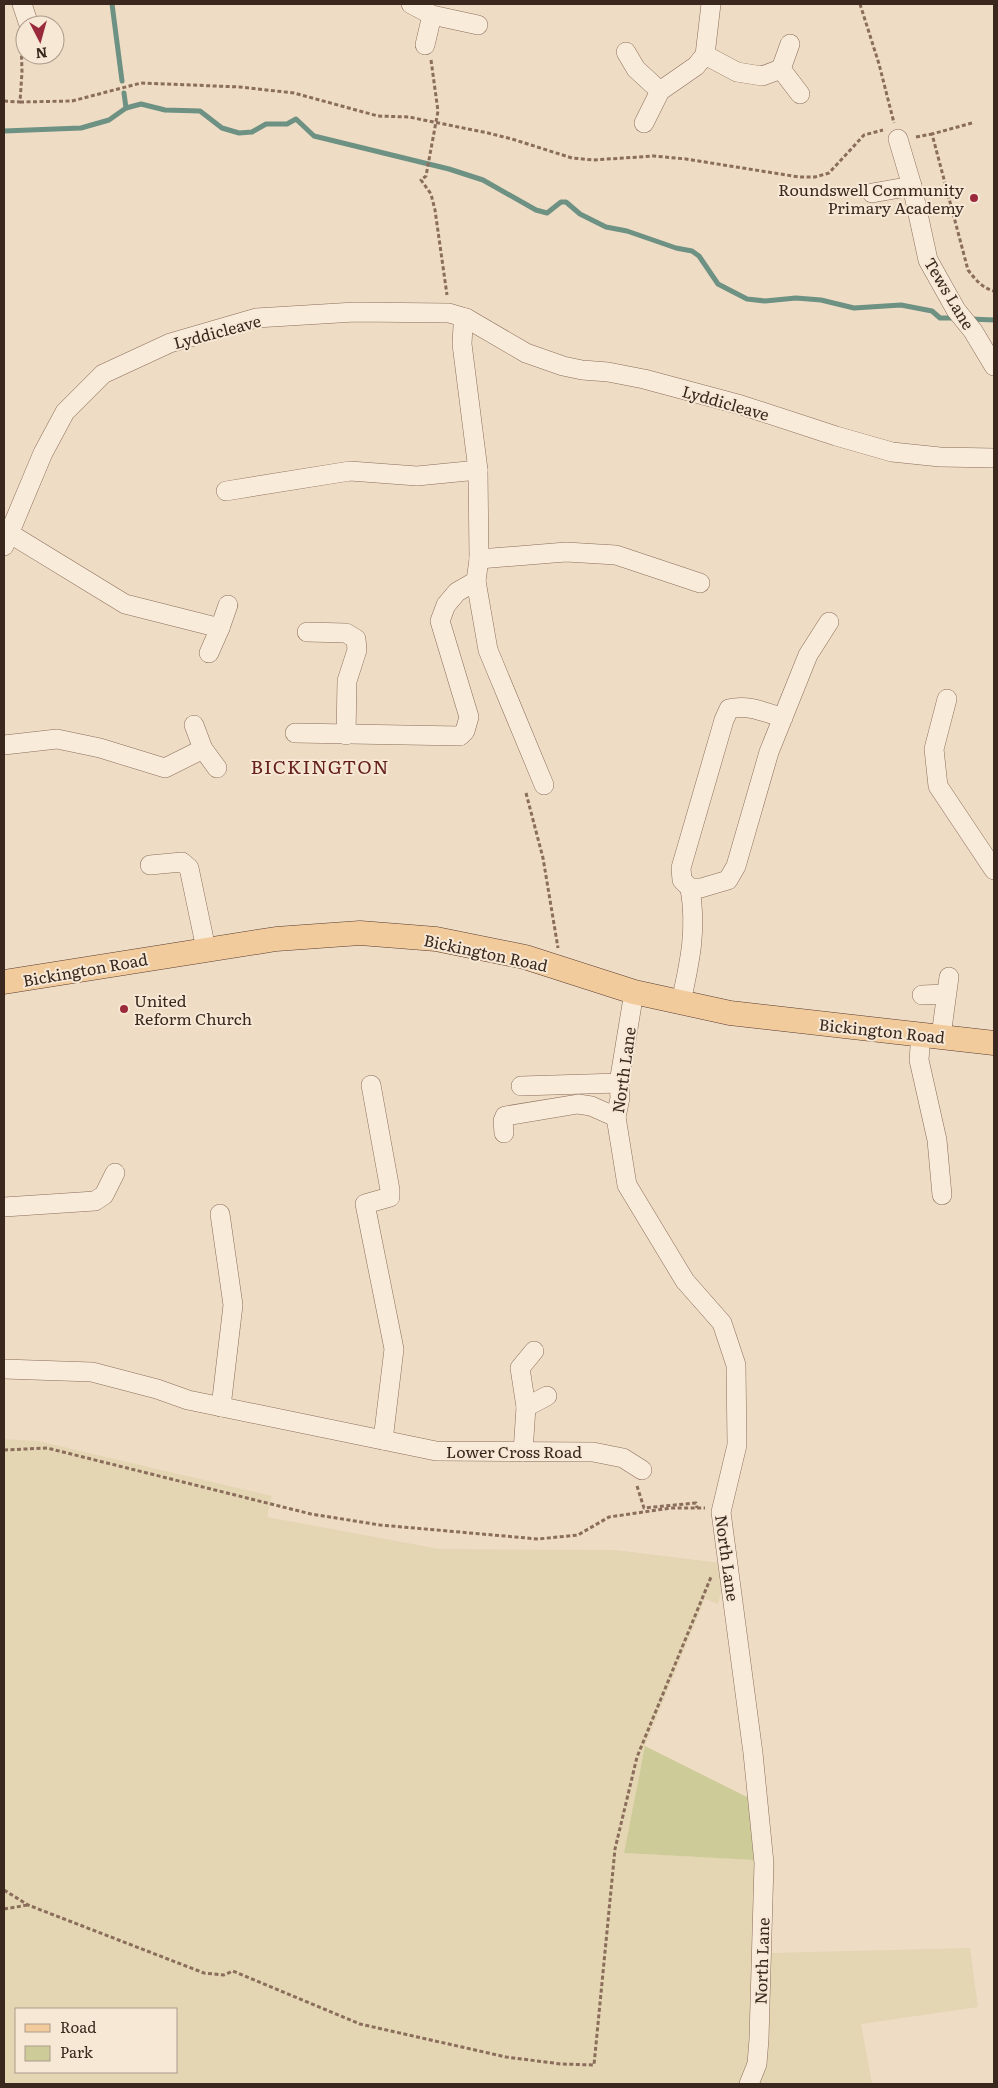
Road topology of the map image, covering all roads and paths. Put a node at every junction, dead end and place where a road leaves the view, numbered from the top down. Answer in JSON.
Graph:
{"nodes":[{"id":1,"x":411,"y":4,"type":"edge"},
{"id":2,"x":711,"y":4,"type":"edge"},
{"id":3,"x":860,"y":4,"type":"edge"},
{"id":4,"x":432,"y":15,"type":"junction"},
{"id":5,"x":478,"y":25,"type":"dead end"},
{"id":6,"x":790,"y":44,"type":"dead end"},
{"id":7,"x":428,"y":51,"type":"joint"},
{"id":8,"x":626,"y":52,"type":"dead end"},
{"id":9,"x":705,"y":55,"type":"junction"},
{"id":10,"x":22,"y":65,"type":"edge"},
{"id":11,"x":781,"y":69,"type":"junction"},
{"id":12,"x":660,"y":91,"type":"junction"},
{"id":13,"x":800,"y":94,"type":"dead end"},
{"id":14,"x":4,"y":101,"type":"edge"},
{"id":15,"x":20,"y":102,"type":"junction"},
{"id":16,"x":437,"y":123,"type":"junction"},
{"id":17,"x":644,"y":123,"type":"dead end"},
{"id":18,"x":972,"y":123,"type":"dead end"},
{"id":19,"x":897,"y":133,"type":"junction"},
{"id":20,"x":426,"y":176,"type":"dead end"},
{"id":21,"x":912,"y":186,"type":"junction"},
{"id":22,"x":872,"y":193,"type":"dead end"},
{"id":23,"x":994,"y":291,"type":"edge"},
{"id":24,"x":466,"y":318,"type":"junction"},
{"id":25,"x":994,"y":366,"type":"edge"},
{"id":26,"x":994,"y":458,"type":"edge"},
{"id":27,"x":478,"y":470,"type":"junction"},
{"id":28,"x":226,"y":491,"type":"dead end"},
{"id":29,"x":6,"y":536,"type":"edge"},
{"id":30,"x":479,"y":559,"type":"junction"},
{"id":31,"x":476,"y":581,"type":"junction"},
{"id":32,"x":700,"y":583,"type":"dead end"},
{"id":33,"x":228,"y":605,"type":"dead end"},
{"id":34,"x":829,"y":622,"type":"dead end"},
{"id":35,"x":220,"y":628,"type":"junction"},
{"id":36,"x":307,"y":632,"type":"dead end"},
{"id":37,"x":209,"y":653,"type":"dead end"},
{"id":38,"x":947,"y":700,"type":"dead end"},
{"id":39,"x":783,"y":718,"type":"junction"},
{"id":40,"x":194,"y":725,"type":"dead end"},
{"id":41,"x":294,"y":732,"type":"dead end"},
{"id":42,"x":346,"y":734,"type":"junction"},
{"id":43,"x":4,"y":745,"type":"edge"},
{"id":44,"x":203,"y":749,"type":"junction"},
{"id":45,"x":217,"y":768,"type":"dead end"},
{"id":46,"x":544,"y":785,"type":"dead end"},
{"id":47,"x":150,"y":864,"type":"dead end"},
{"id":48,"x":994,"y":870,"type":"edge"},
{"id":49,"x":690,"y":888,"type":"junction"},
{"id":50,"x":206,"y":949,"type":"junction"},
{"id":51,"x":4,"y":982,"type":"edge"},
{"id":52,"x":634,"y":992,"type":"junction"},
{"id":53,"x":922,"y":995,"type":"dead end"},
{"id":54,"x":681,"y":1002,"type":"junction"},
{"id":55,"x":931,"y":1035,"type":"junction"},
{"id":56,"x":994,"y":1043,"type":"edge"},
{"id":57,"x":619,"y":1083,"type":"junction"},
{"id":58,"x":371,"y":1085,"type":"dead end"},
{"id":59,"x":521,"y":1086,"type":"dead end"},
{"id":60,"x":616,"y":1117,"type":"junction"},
{"id":61,"x":504,"y":1133,"type":"dead end"},
{"id":62,"x":114,"y":1173,"type":"dead end"},
{"id":63,"x":942,"y":1194,"type":"dead end"},
{"id":64,"x":5,"y":1207,"type":"edge"},
{"id":65,"x":220,"y":1214,"type":"dead end"},
{"id":66,"x":534,"y":1351,"type":"dead end"},
{"id":67,"x":4,"y":1370,"type":"edge"},
{"id":68,"x":547,"y":1396,"type":"dead end"},
{"id":69,"x":221,"y":1407,"type":"junction"},
{"id":70,"x":526,"y":1407,"type":"junction"},
{"id":71,"x":383,"y":1440,"type":"junction"},
{"id":72,"x":4,"y":1450,"type":"edge"},
{"id":73,"x":523,"y":1452,"type":"junction"},
{"id":74,"x":637,"y":1466,"type":"joint"},
{"id":75,"x":697,"y":1508,"type":"junction"},
{"id":76,"x":721,"y":1508,"type":"junction"},
{"id":77,"x":711,"y":1574,"type":"dead end"},
{"id":78,"x":4,"y":1890,"type":"edge"},
{"id":79,"x":28,"y":1905,"type":"junction"},
{"id":80,"x":4,"y":1909,"type":"edge"},
{"id":81,"x":749,"y":2084,"type":"edge"}],
"edges":[{"from":1,"to":4,"type":"street"},
{"from":2,"to":9,"type":"street"},
{"from":3,"to":19,"type":"path"},
{"from":4,"to":5,"type":"street"},
{"from":4,"to":7,"type":"street"},
{"from":6,"to":11,"type":"street"},
{"from":7,"to":16,"type":"path"},
{"from":8,"to":12,"type":"street"},
{"from":9,"to":11,"type":"street"},
{"from":9,"to":12,"type":"street"},
{"from":10,"to":15,"type":"path"},
{"from":11,"to":13,"type":"street"},
{"from":12,"to":17,"type":"street"},
{"from":14,"to":15,"type":"path"},
{"from":15,"to":16,"type":"path"},
{"from":16,"to":19,"type":"path"},
{"from":16,"to":20,"type":"path"},
{"from":18,"to":23,"type":"path"},
{"from":19,"to":21,"type":"street","name":"Tews Lane"},
{"from":21,"to":22,"type":"street"},
{"from":21,"to":25,"type":"street","name":"Tews Lane"},
{"from":24,"to":26,"type":"street","name":"Lyddicleave"},
{"from":24,"to":27,"type":"street"},
{"from":24,"to":29,"type":"street","name":"Lyddicleave"},
{"from":27,"to":28,"type":"street"},
{"from":27,"to":30,"type":"street"},
{"from":29,"to":35,"type":"street"},
{"from":30,"to":31,"type":"street"},
{"from":30,"to":32,"type":"street"},
{"from":31,"to":42,"type":"street"},
{"from":31,"to":46,"type":"street"},
{"from":33,"to":35,"type":"street"},
{"from":34,"to":39,"type":"street"},
{"from":35,"to":37,"type":"street"},
{"from":36,"to":42,"type":"street"},
{"from":38,"to":48,"type":"street"},
{"from":39,"to":49,"type":"street"},
{"from":39,"to":49,"type":"street"},
{"from":40,"to":44,"type":"street"},
{"from":41,"to":42,"type":"street"},
{"from":43,"to":44,"type":"street"},
{"from":44,"to":45,"type":"street"},
{"from":47,"to":50,"type":"street"},
{"from":49,"to":54,"type":"street"},
{"from":50,"to":51,"type":"main road","name":"Bickington Road"},
{"from":50,"to":52,"type":"main road","name":"Bickington Road"},
{"from":52,"to":54,"type":"main road","name":"Bickington Road"},
{"from":52,"to":57,"type":"street","name":"North Lane"},
{"from":53,"to":55,"type":"street"},
{"from":54,"to":55,"type":"main road","name":"Bickington Road"},
{"from":55,"to":56,"type":"main road","name":"Bickington Road"},
{"from":55,"to":63,"type":"street"},
{"from":57,"to":59,"type":"street"},
{"from":57,"to":60,"type":"street","name":"North Lane"},
{"from":58,"to":71,"type":"street"},
{"from":60,"to":61,"type":"street"},
{"from":60,"to":76,"type":"street","name":"North Lane"},
{"from":62,"to":64,"type":"street"},
{"from":65,"to":69,"type":"street"},
{"from":66,"to":70,"type":"street"},
{"from":67,"to":69,"type":"street","name":"Lower Cross Road"},
{"from":68,"to":70,"type":"street"},
{"from":69,"to":71,"type":"street","name":"Lower Cross Road"},
{"from":70,"to":73,"type":"street"},
{"from":71,"to":73,"type":"street","name":"Lower Cross Road"},
{"from":72,"to":75,"type":"path"},
{"from":73,"to":74,"type":"street","name":"Lower Cross Road"},
{"from":74,"to":75,"type":"path"},
{"from":75,"to":76,"type":"path"},
{"from":76,"to":81,"type":"street","name":"North Lane"},
{"from":77,"to":79,"type":"path"},
{"from":78,"to":79,"type":"path"},
{"from":79,"to":80,"type":"path"}]}
